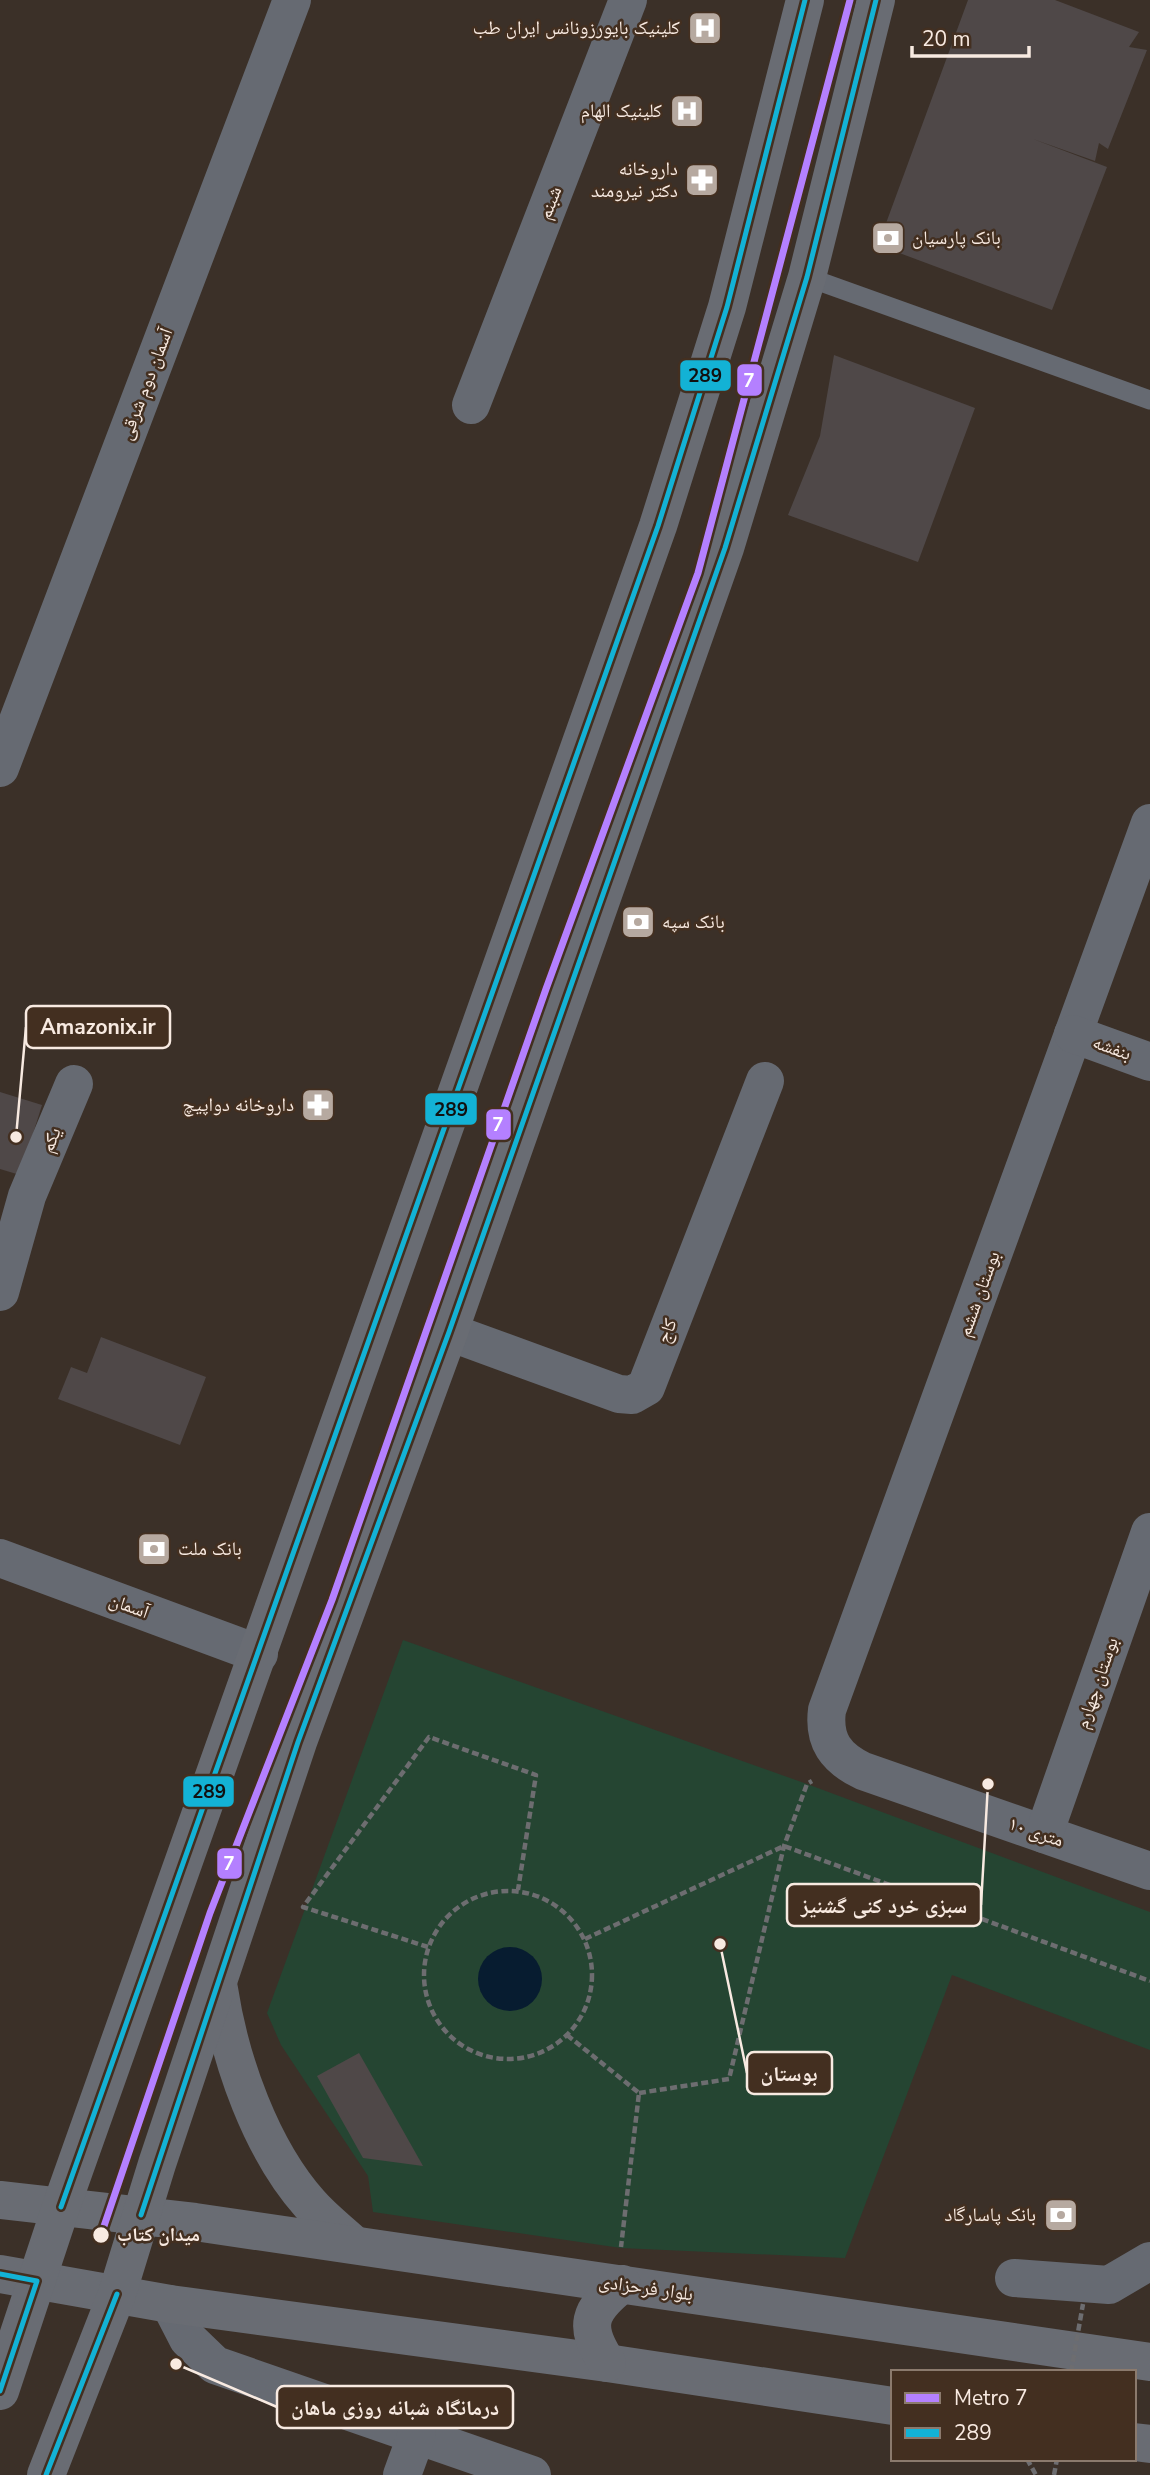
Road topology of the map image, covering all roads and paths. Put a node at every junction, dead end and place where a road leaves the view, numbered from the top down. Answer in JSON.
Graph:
{"nodes":[{"id":1,"x":292,"y":0,"type":"edge"},
{"id":2,"x":628,"y":0,"type":"edge"},
{"id":3,"x":805,"y":0,"type":"edge"},
{"id":4,"x":876,"y":0,"type":"edge"},
{"id":5,"x":807,"y":277,"type":"junction"},
{"id":6,"x":1150,"y":400,"type":"edge"},
{"id":7,"x":471,"y":405,"type":"dead end"},
{"id":8,"x":10,"y":709,"type":"edge"},
{"id":9,"x":0,"y":768,"type":"edge"},
{"id":10,"x":1150,"y":823,"type":"edge"},
{"id":11,"x":1073,"y":1034,"type":"junction"},
{"id":12,"x":1150,"y":1062,"type":"edge"},
{"id":13,"x":765,"y":1080,"type":"dead end"},
{"id":14,"x":74,"y":1084,"type":"dead end"},
{"id":15,"x":14,"y":1191,"type":"edge"},
{"id":16,"x":0,"y":1292,"type":"edge"},
{"id":17,"x":449,"y":1332,"type":"junction"},
{"id":18,"x":1150,"y":1532,"type":"edge"},
{"id":19,"x":0,"y":1558,"type":"edge"},
{"id":20,"x":259,"y":1654,"type":"junction"},
{"id":21,"x":845,"y":1762,"type":"junction"},
{"id":22,"x":1044,"y":1834,"type":"junction"},
{"id":23,"x":784,"y":1846,"type":"junction"},
{"id":24,"x":1150,"y":1871,"type":"edge"},
{"id":25,"x":518,"y":1890,"type":"junction"},
{"id":26,"x":584,"y":1939,"type":"junction"},
{"id":27,"x":428,"y":1947,"type":"junction"},
{"id":28,"x":1150,"y":1981,"type":"edge"},
{"id":29,"x":218,"y":1984,"type":"junction"},
{"id":30,"x":567,"y":2035,"type":"junction"},
{"id":31,"x":639,"y":2093,"type":"junction"},
{"id":32,"x":0,"y":2200,"type":"edge"},
{"id":33,"x":61,"y":2207,"type":"junction"},
{"id":34,"x":141,"y":2215,"type":"junction"},
{"id":35,"x":353,"y":2244,"type":"junction"},
{"id":36,"x":1150,"y":2261,"type":"edge"},
{"id":37,"x":622,"y":2266,"type":"junction"},
{"id":38,"x":18,"y":2277,"type":"edge"},
{"id":39,"x":1014,"y":2278,"type":"dead end"},
{"id":40,"x":117,"y":2294,"type":"junction"},
{"id":41,"x":170,"y":2304,"type":"junction"},
{"id":42,"x":1083,"y":2304,"type":"dead end"},
{"id":43,"x":1150,"y":2362,"type":"edge"},
{"id":44,"x":607,"y":2363,"type":"junction"},
{"id":45,"x":1071,"y":2370,"type":"edge"},
{"id":46,"x":0,"y":2391,"type":"edge"},
{"id":47,"x":891,"y":2406,"type":"edge"},
{"id":48,"x":417,"y":2434,"type":"junction"},
{"id":49,"x":46,"y":2475,"type":"edge"},
{"id":50,"x":402,"y":2475,"type":"edge"},
{"id":51,"x":532,"y":2475,"type":"edge"}],
"edges":[{"from":1,"to":8,"type":"street","name":"آسمان دوم شرقی"},
{"from":2,"to":7,"type":"street","name":"شبنم"},
{"from":3,"to":20,"type":"main road"},
{"from":4,"to":5,"type":"main road"},
{"from":5,"to":6,"type":"lane"},
{"from":5,"to":17,"type":"main road"},
{"from":8,"to":9,"type":"street","name":"آسمان دوم شرقی"},
{"from":10,"to":11,"type":"street","name":"بوستان ششم"},
{"from":11,"to":12,"type":"street","name":"بنفشه"},
{"from":11,"to":21,"type":"street","name":"بوستان ششم"},
{"from":13,"to":17,"type":"street","name":"کاج"},
{"from":14,"to":15,"type":"street","name":"یکم"},
{"from":15,"to":16,"type":"street","name":"یکم"},
{"from":17,"to":29,"type":"main road"},
{"from":18,"to":22,"type":"street","name":"بوستان چهارم"},
{"from":19,"to":20,"type":"street","name":"آسمان"},
{"from":20,"to":33,"type":"main road"},
{"from":21,"to":22,"type":"street","name":"۱۰ متری"},
{"from":21,"to":23,"type":"path"},
{"from":22,"to":24,"type":"street","name":"۱۰ متری"},
{"from":23,"to":26,"type":"path"},
{"from":23,"to":28,"type":"path"},
{"from":23,"to":31,"type":"path"},
{"from":25,"to":26,"type":"path"},
{"from":25,"to":27,"type":"path"},
{"from":25,"to":27,"type":"path"},
{"from":26,"to":30,"type":"path"},
{"from":27,"to":30,"type":"path"},
{"from":29,"to":34,"type":"main road"},
{"from":29,"to":35,"type":"main road"},
{"from":30,"to":31,"type":"path"},
{"from":31,"to":37,"type":"path"},
{"from":32,"to":33,"type":"main road"},
{"from":33,"to":34,"type":"main road","name":"بلوار فرحزادی"},
{"from":33,"to":38,"type":"main road"},
{"from":34,"to":35,"type":"main road","name":"بلوار فرحزادی"},
{"from":34,"to":40,"type":"main road"},
{"from":35,"to":37,"type":"main road","name":"بلوار فرحزادی"},
{"from":36,"to":39,"type":"street"},
{"from":37,"to":43,"type":"main road","name":"بلوار فرحزادی"},
{"from":37,"to":44,"type":"main road"},
{"from":38,"to":40,"type":"main road"},
{"from":38,"to":46,"type":"main road"},
{"from":40,"to":41,"type":"main road"},
{"from":40,"to":49,"type":"main road"},
{"from":41,"to":44,"type":"main road"},
{"from":41,"to":48,"type":"street"},
{"from":42,"to":45,"type":"path","bridge":true},
{"from":44,"to":47,"type":"main road"},
{"from":48,"to":50,"type":"street"},
{"from":48,"to":51,"type":"street"}]}
